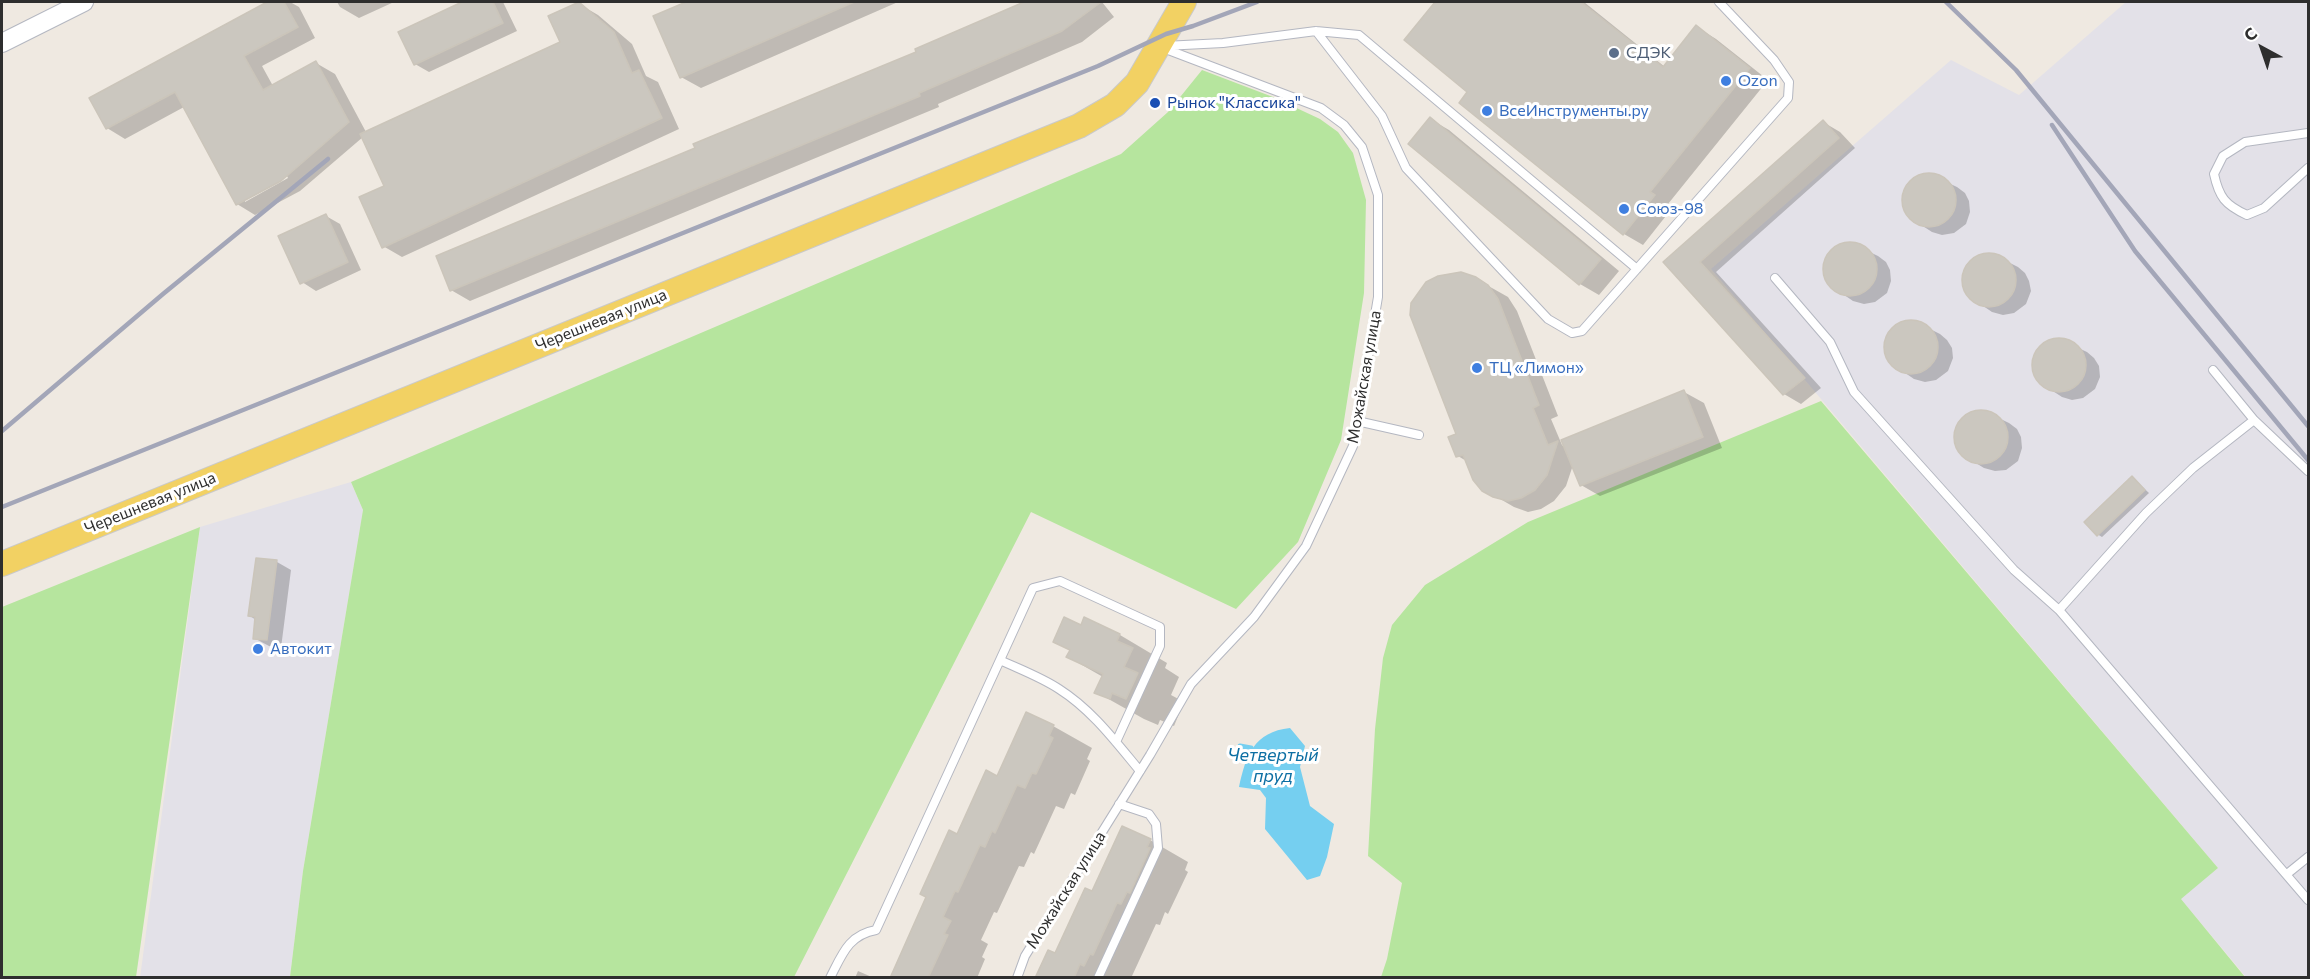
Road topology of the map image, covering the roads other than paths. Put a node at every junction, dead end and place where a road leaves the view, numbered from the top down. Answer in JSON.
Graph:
{"nodes":[{"id":1,"x":84,"y":2,"type":"edge"},
{"id":2,"x":1184,"y":2,"type":"edge"},
{"id":3,"x":1719,"y":2,"type":"edge"},
{"id":4,"x":1316,"y":30,"type":"junction"},
{"id":5,"x":1163,"y":40,"type":"junction"},
{"id":6,"x":2,"y":44,"type":"edge"},
{"id":7,"x":2308,"y":133,"type":"edge"},
{"id":8,"x":2308,"y":168,"type":"edge"},
{"id":9,"x":1637,"y":269,"type":"junction"},
{"id":10,"x":1774,"y":278,"type":"dead end"},
{"id":11,"x":2212,"y":370,"type":"dead end"},
{"id":12,"x":2254,"y":420,"type":"junction"},
{"id":13,"x":1357,"y":421,"type":"junction"},
{"id":14,"x":1419,"y":435,"type":"dead end"},
{"id":15,"x":2308,"y":471,"type":"edge"},
{"id":16,"x":2,"y":564,"type":"edge"},
{"id":17,"x":2058,"y":610,"type":"junction"},
{"id":18,"x":1000,"y":660,"type":"junction"},
{"id":19,"x":1116,"y":742,"type":"junction"},
{"id":20,"x":1140,"y":771,"type":"junction"},
{"id":21,"x":1119,"y":804,"type":"junction"},
{"id":22,"x":2308,"y":857,"type":"edge"},
{"id":23,"x":2287,"y":874,"type":"junction"},
{"id":24,"x":2308,"y":900,"type":"edge"},
{"id":25,"x":830,"y":978,"type":"edge"},
{"id":26,"x":1017,"y":978,"type":"edge"},
{"id":27,"x":1098,"y":978,"type":"edge"}],
"edges":[{"from":1,"to":6,"type":"street"},
{"from":2,"to":5,"type":"main road","name":"Черешневая улица"},
{"from":3,"to":9,"type":"lane"},
{"from":4,"to":5,"type":"lane"},
{"from":4,"to":9,"type":"lane"},
{"from":4,"to":9,"type":"lane"},
{"from":5,"to":13,"type":"lane","name":"Можайская улица"},
{"from":5,"to":16,"type":"main road","name":"Черешневая улица"},
{"from":7,"to":8,"type":"lane"},
{"from":10,"to":17,"type":"lane"},
{"from":11,"to":12,"type":"lane"},
{"from":12,"to":15,"type":"lane"},
{"from":12,"to":17,"type":"lane"},
{"from":13,"to":14,"type":"lane"},
{"from":13,"to":20,"type":"lane","name":"Можайская улица"},
{"from":17,"to":23,"type":"lane"},
{"from":18,"to":19,"type":"lane"},
{"from":18,"to":19,"type":"lane"},
{"from":18,"to":25,"type":"lane"},
{"from":19,"to":20,"type":"lane"},
{"from":20,"to":21,"type":"lane","name":"Можайская улица"},
{"from":21,"to":26,"type":"lane","name":"Можайская улица"},
{"from":21,"to":27,"type":"lane"},
{"from":22,"to":23,"type":"lane"},
{"from":23,"to":24,"type":"lane"}]}
